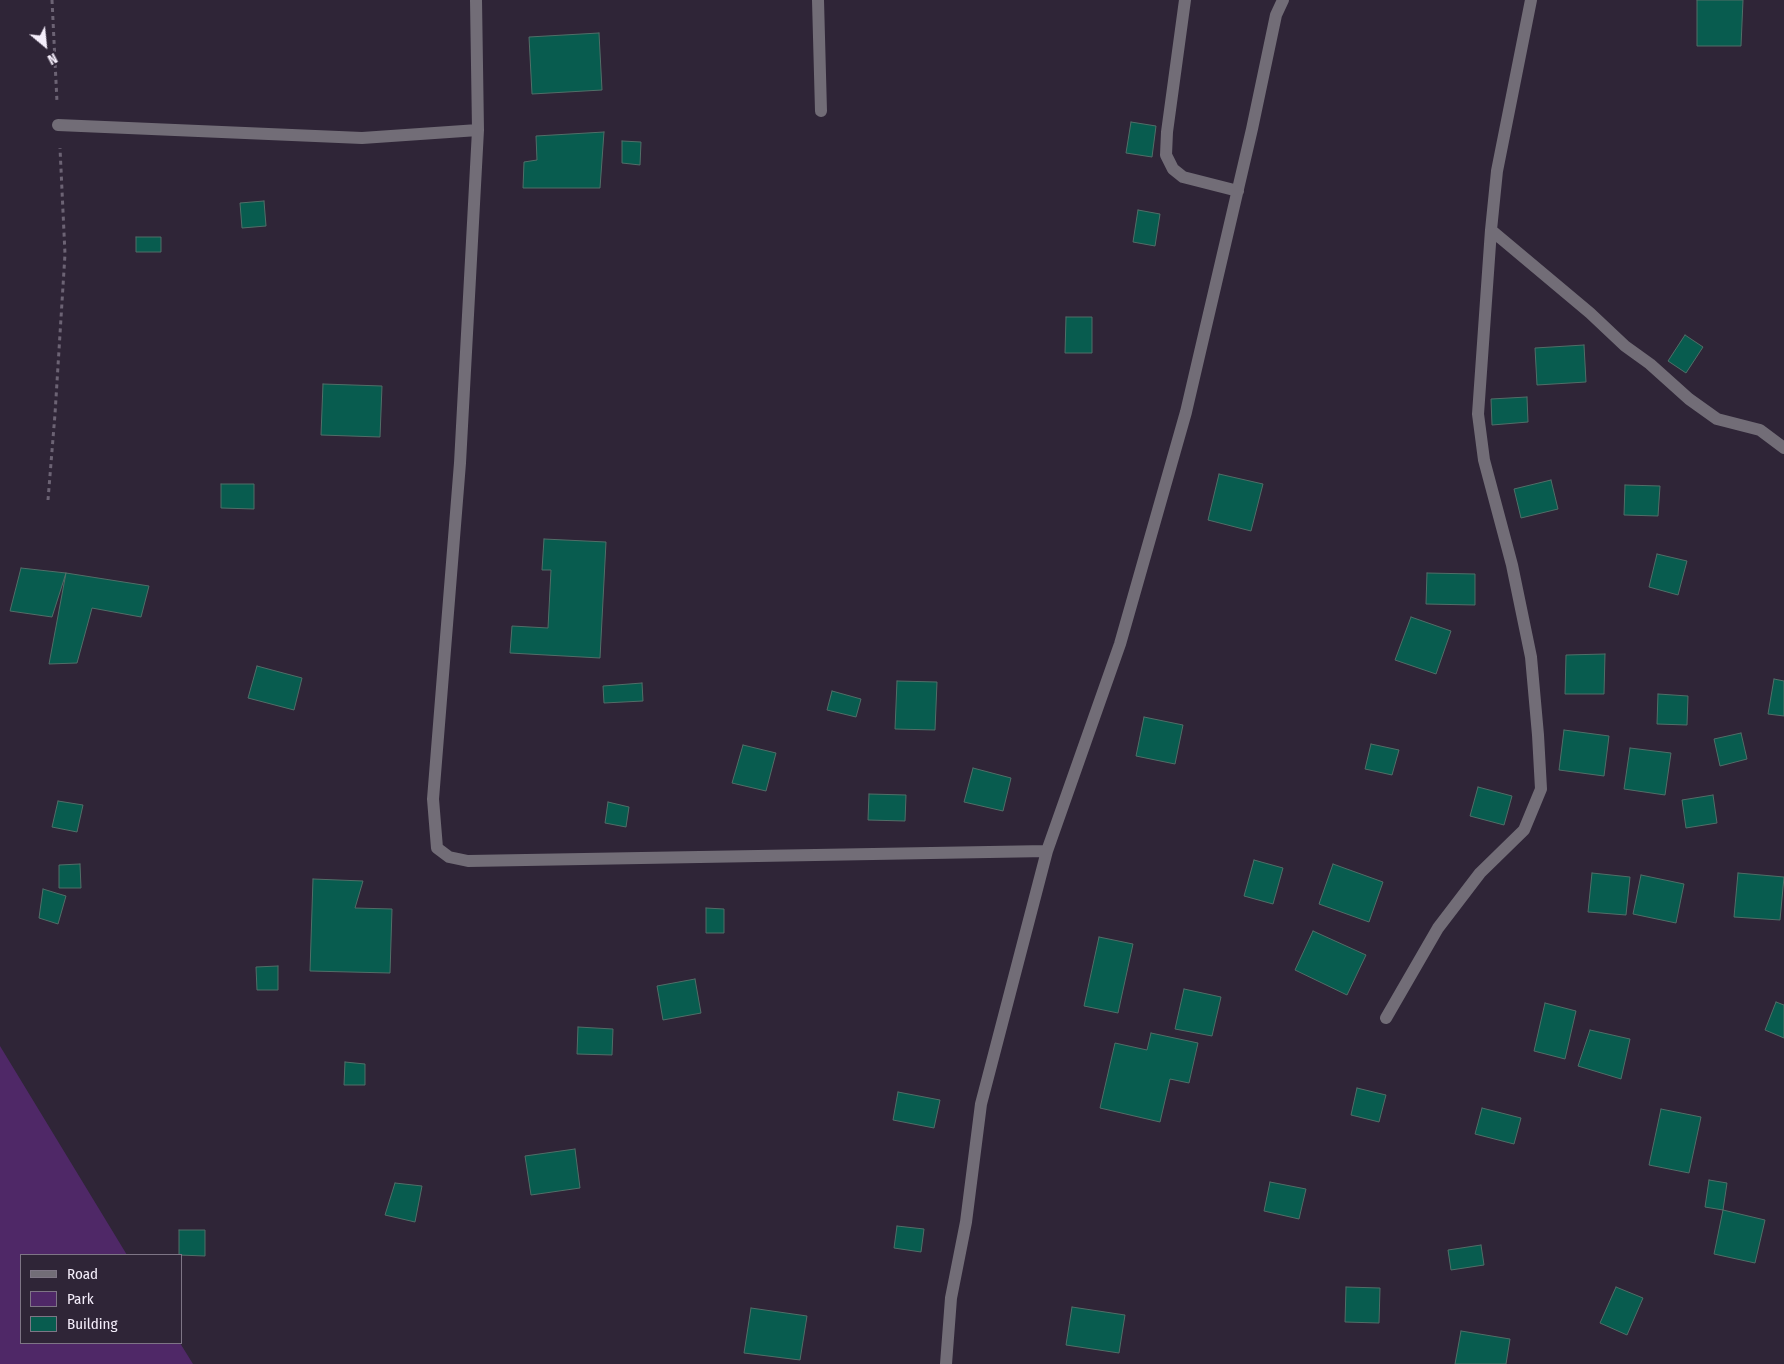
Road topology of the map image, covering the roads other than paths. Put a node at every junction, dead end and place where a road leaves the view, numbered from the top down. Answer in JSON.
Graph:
{"nodes":[{"id":1,"x":476,"y":0,"type":"edge"},
{"id":2,"x":818,"y":0,"type":"edge"},
{"id":3,"x":1185,"y":0,"type":"edge"},
{"id":4,"x":1283,"y":0,"type":"edge"},
{"id":5,"x":1531,"y":0,"type":"edge"},
{"id":6,"x":821,"y":111,"type":"dead end"},
{"id":7,"x":58,"y":125,"type":"road end"},
{"id":8,"x":478,"y":130,"type":"junction"},
{"id":9,"x":1238,"y":191,"type":"junction"},
{"id":10,"x":1491,"y":230,"type":"junction"},
{"id":11,"x":1784,"y":448,"type":"edge"},
{"id":12,"x":1047,"y":851,"type":"junction"},
{"id":13,"x":1386,"y":1018,"type":"dead end"},
{"id":14,"x":946,"y":1364,"type":"edge"}],
"edges":[{"from":1,"to":8,"type":"street"},
{"from":2,"to":6,"type":"street"},
{"from":3,"to":9,"type":"street"},
{"from":4,"to":9,"type":"street"},
{"from":5,"to":10,"type":"street"},
{"from":7,"to":8,"type":"street"},
{"from":8,"to":12,"type":"street"},
{"from":9,"to":12,"type":"street"},
{"from":10,"to":11,"type":"street"},
{"from":10,"to":13,"type":"street"},
{"from":12,"to":14,"type":"street"}]}
